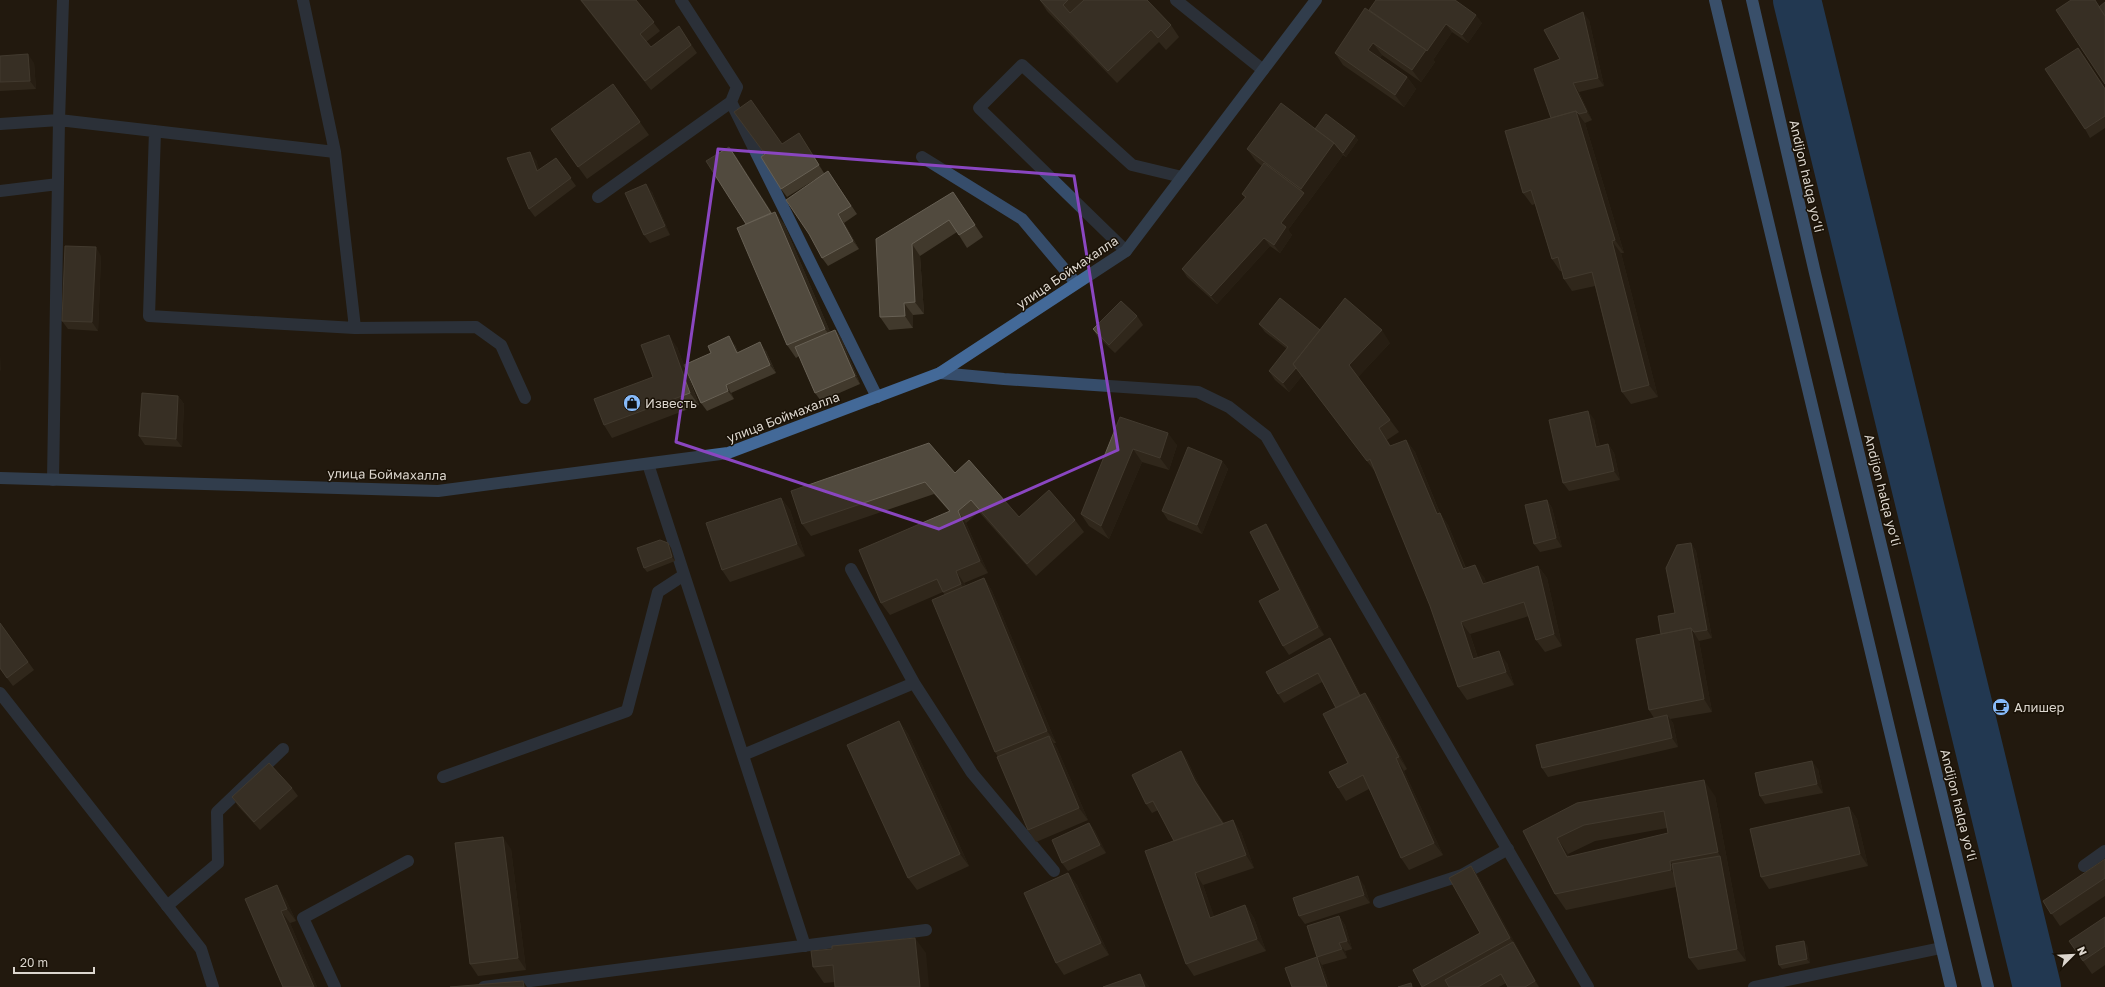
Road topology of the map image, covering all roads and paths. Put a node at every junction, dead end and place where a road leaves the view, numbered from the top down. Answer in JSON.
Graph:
{"nodes":[{"id":1,"x":63,"y":0,"type":"edge"},
{"id":2,"x":303,"y":0,"type":"edge"},
{"id":3,"x":682,"y":0,"type":"edge"},
{"id":4,"x":1176,"y":0,"type":"edge"},
{"id":5,"x":1316,"y":0,"type":"edge"},
{"id":6,"x":1715,"y":0,"type":"edge"},
{"id":7,"x":1752,"y":0,"type":"edge"},
{"id":8,"x":1263,"y":70,"type":"junction"},
{"id":9,"x":731,"y":102,"type":"junction"},
{"id":10,"x":59,"y":120,"type":"junction"},
{"id":11,"x":0,"y":124,"type":"edge"},
{"id":12,"x":155,"y":131,"type":"junction"},
{"id":13,"x":335,"y":152,"type":"junction"},
{"id":14,"x":922,"y":157,"type":"dead end"},
{"id":15,"x":1182,"y":177,"type":"junction"},
{"id":16,"x":58,"y":184,"type":"junction"},
{"id":17,"x":0,"y":191,"type":"edge"},
{"id":18,"x":598,"y":197,"type":"dead end"},
{"id":19,"x":1126,"y":251,"type":"junction"},
{"id":20,"x":1076,"y":283,"type":"junction"},
{"id":21,"x":355,"y":328,"type":"junction"},
{"id":22,"x":940,"y":373,"type":"junction"},
{"id":23,"x":877,"y":397,"type":"junction"},
{"id":24,"x":525,"y":398,"type":"dead end"},
{"id":25,"x":648,"y":464,"type":"junction"},
{"id":26,"x":0,"y":478,"type":"edge"},
{"id":27,"x":53,"y":480,"type":"junction"},
{"id":28,"x":851,"y":569,"type":"dead end"},
{"id":29,"x":684,"y":575,"type":"junction"},
{"id":30,"x":914,"y":683,"type":"junction"},
{"id":31,"x":0,"y":693,"type":"edge"},
{"id":32,"x":283,"y":749,"type":"dead end"},
{"id":33,"x":743,"y":755,"type":"junction"},
{"id":34,"x":443,"y":777,"type":"dead end"},
{"id":35,"x":1508,"y":849,"type":"junction"},
{"id":36,"x":2105,"y":851,"type":"edge"},
{"id":37,"x":408,"y":861,"type":"dead end"},
{"id":38,"x":2084,"y":866,"type":"dead end"},
{"id":39,"x":1054,"y":871,"type":"dead end"},
{"id":40,"x":1379,"y":902,"type":"dead end"},
{"id":41,"x":167,"y":906,"type":"junction"},
{"id":42,"x":926,"y":930,"type":"dead end"},
{"id":43,"x":805,"y":946,"type":"junction"},
{"id":44,"x":1941,"y":948,"type":"junction"},
{"id":45,"x":213,"y":987,"type":"edge"},
{"id":46,"x":335,"y":987,"type":"edge"},
{"id":47,"x":484,"y":987,"type":"edge"},
{"id":48,"x":1588,"y":987,"type":"edge"},
{"id":49,"x":1754,"y":987,"type":"edge"},
{"id":50,"x":1951,"y":987,"type":"edge"},
{"id":51,"x":1988,"y":987,"type":"edge"}],
"edges":[{"from":1,"to":10,"type":"street"},
{"from":2,"to":13,"type":"street"},
{"from":3,"to":9,"type":"street"},
{"from":4,"to":8,"type":"street"},
{"from":5,"to":8,"type":"main road","name":"улица Боймахалла"},
{"from":6,"to":44,"type":"highway"},
{"from":7,"to":51,"type":"highway","name":"Andijon halqa yo‘li"},
{"from":8,"to":15,"type":"main road","name":"улица Боймахалла"},
{"from":9,"to":18,"type":"street"},
{"from":9,"to":23,"type":"street"},
{"from":10,"to":11,"type":"street"},
{"from":10,"to":12,"type":"street"},
{"from":10,"to":16,"type":"street"},
{"from":12,"to":13,"type":"street"},
{"from":12,"to":21,"type":"street"},
{"from":13,"to":21,"type":"street"},
{"from":14,"to":20,"type":"street"},
{"from":15,"to":19,"type":"main road","name":"улица Боймахалла"},
{"from":15,"to":19,"type":"street"},
{"from":16,"to":17,"type":"street"},
{"from":16,"to":27,"type":"street"},
{"from":19,"to":20,"type":"main road","name":"улица Боймахалла"},
{"from":20,"to":22,"type":"main road","name":"улица Боймахалла"},
{"from":21,"to":24,"type":"street"},
{"from":22,"to":23,"type":"main road","name":"улица Боймахалла"},
{"from":22,"to":35,"type":"street"},
{"from":23,"to":25,"type":"main road","name":"улица Боймахалла"},
{"from":25,"to":27,"type":"main road","name":"улица Боймахалла"},
{"from":25,"to":29,"type":"street"},
{"from":26,"to":27,"type":"main road","name":"улица Боймахалла"},
{"from":28,"to":30,"type":"street"},
{"from":29,"to":33,"type":"street"},
{"from":29,"to":34,"type":"street"},
{"from":30,"to":33,"type":"street"},
{"from":30,"to":39,"type":"street"},
{"from":31,"to":41,"type":"street"},
{"from":32,"to":41,"type":"street"},
{"from":33,"to":43,"type":"street"},
{"from":35,"to":40,"type":"street"},
{"from":35,"to":48,"type":"street"},
{"from":36,"to":38,"type":"street"},
{"from":37,"to":46,"type":"street"},
{"from":41,"to":45,"type":"street"},
{"from":42,"to":43,"type":"street"},
{"from":43,"to":47,"type":"street"},
{"from":44,"to":49,"type":"street"},
{"from":44,"to":50,"type":"highway"}]}
